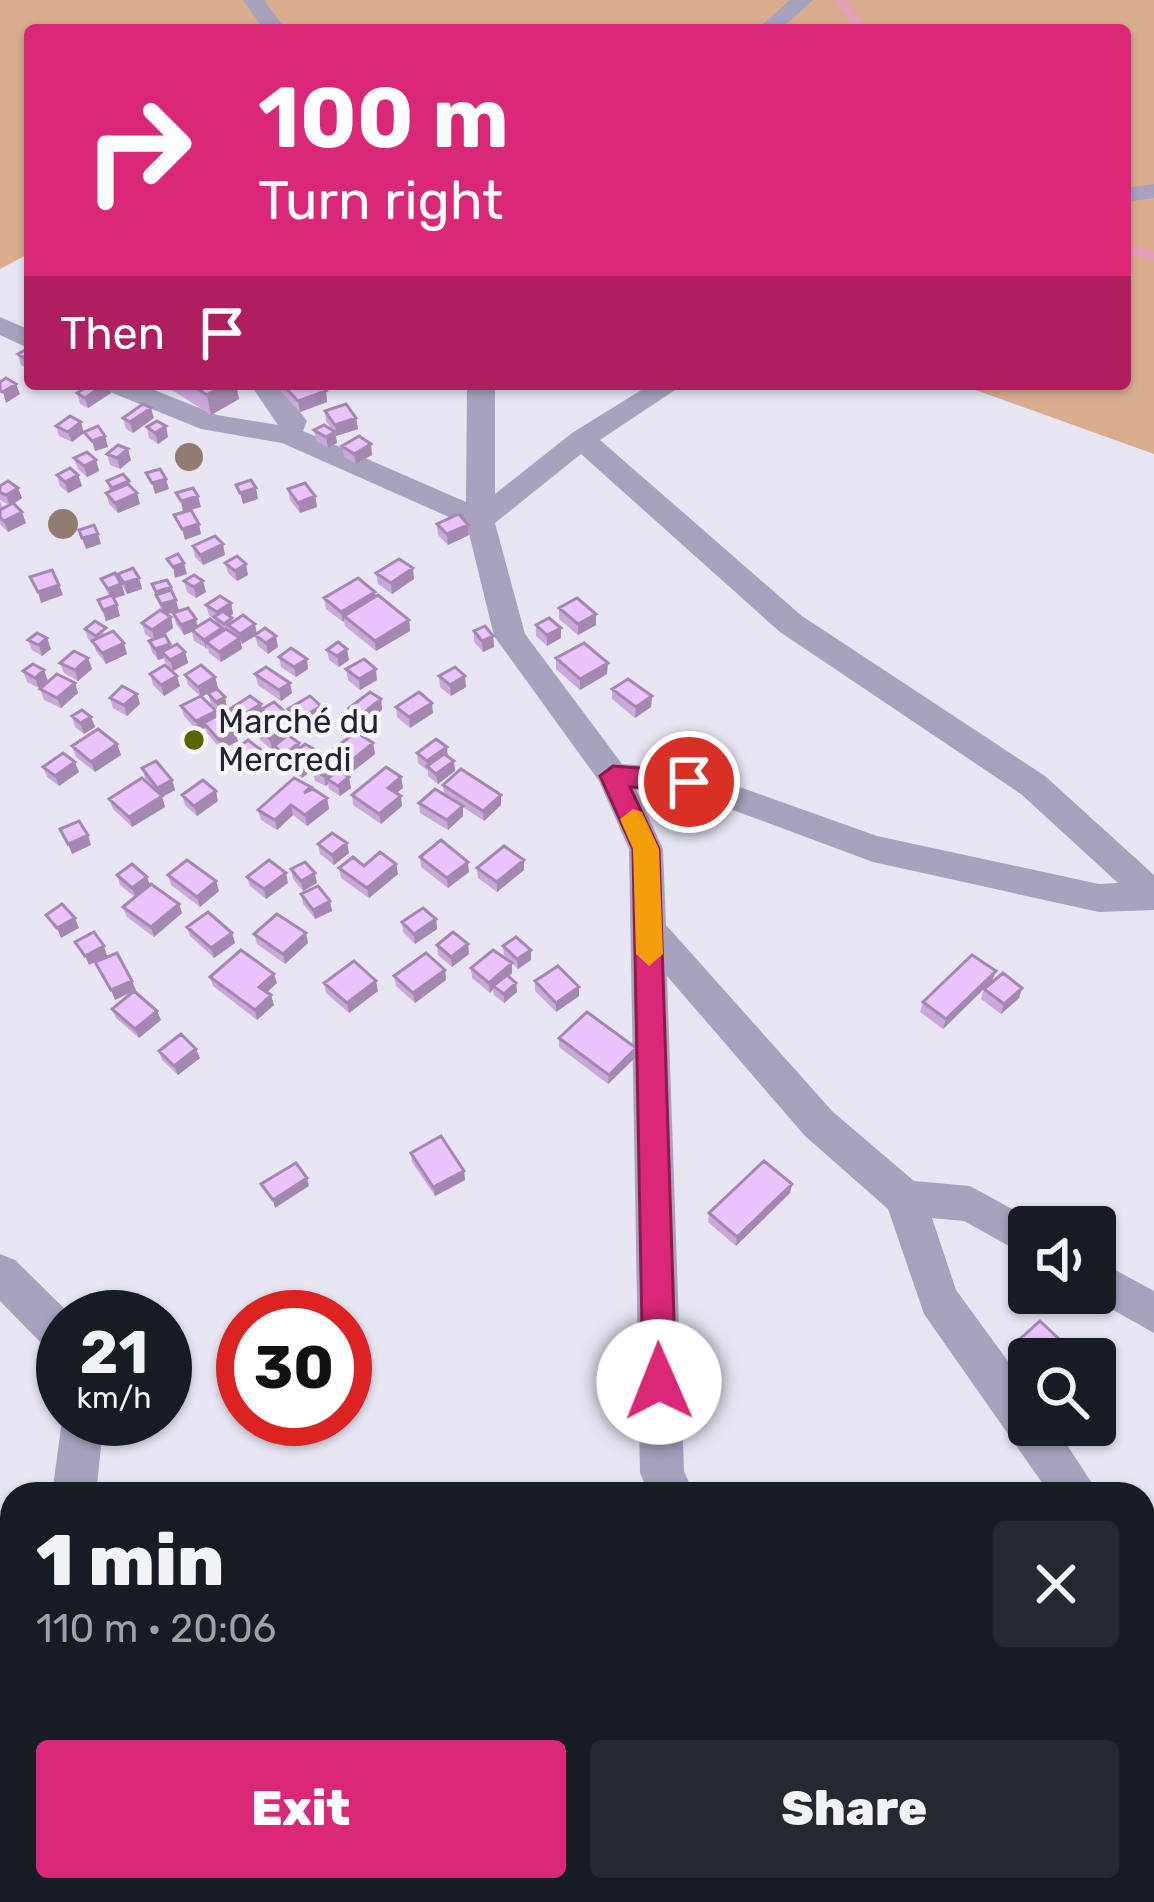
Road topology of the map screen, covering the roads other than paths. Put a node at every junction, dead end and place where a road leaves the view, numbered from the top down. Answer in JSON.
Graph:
{"nodes":[{"id":1,"x":803,"y":0,"type":"edge"},
{"id":2,"x":774,"y":24,"type":"edge"},
{"id":3,"x":131,"y":390,"type":"edge"},
{"id":4,"x":269,"y":390,"type":"edge"},
{"id":5,"x":481,"y":390,"type":"edge"},
{"id":6,"x":660,"y":390,"type":"edge"},
{"id":7,"x":288,"y":435,"type":"junction"},
{"id":8,"x":582,"y":439,"type":"junction"},
{"id":9,"x":480,"y":520,"type":"junction"},
{"id":10,"x":613,"y":776,"type":"junction"},
{"id":11,"x":649,"y":930,"type":"junction"},
{"id":12,"x":905,"y":1198,"type":"junction"},
{"id":13,"x":1008,"y":1227,"type":"edge"},
{"id":14,"x":0,"y":1273,"type":"edge"},
{"id":15,"x":1116,"y":1290,"type":"edge"},
{"id":16,"x":36,"y":1309,"type":"edge"},
{"id":17,"x":1154,"y":1313,"type":"edge"},
{"id":18,"x":79,"y":1446,"type":"edge"},
{"id":19,"x":75,"y":1482,"type":"edge"},
{"id":20,"x":666,"y":1482,"type":"edge"},
{"id":21,"x":1068,"y":1482,"type":"edge"}],
"edges":[{"from":1,"to":2,"type":"street"},
{"from":3,"to":7,"type":"street"},
{"from":4,"to":7,"type":"street"},
{"from":5,"to":9,"type":"street"},
{"from":6,"to":8,"type":"street"},
{"from":7,"to":9,"type":"street"},
{"from":8,"to":9,"type":"street"},
{"from":8,"to":10,"type":"street"},
{"from":9,"to":10,"type":"street"},
{"from":10,"to":11,"type":"street"},
{"from":11,"to":12,"type":"street"},
{"from":11,"to":20,"type":"street"},
{"from":12,"to":13,"type":"street"},
{"from":12,"to":21,"type":"street"},
{"from":14,"to":16,"type":"street"},
{"from":15,"to":17,"type":"street"},
{"from":18,"to":19,"type":"street"}]}
